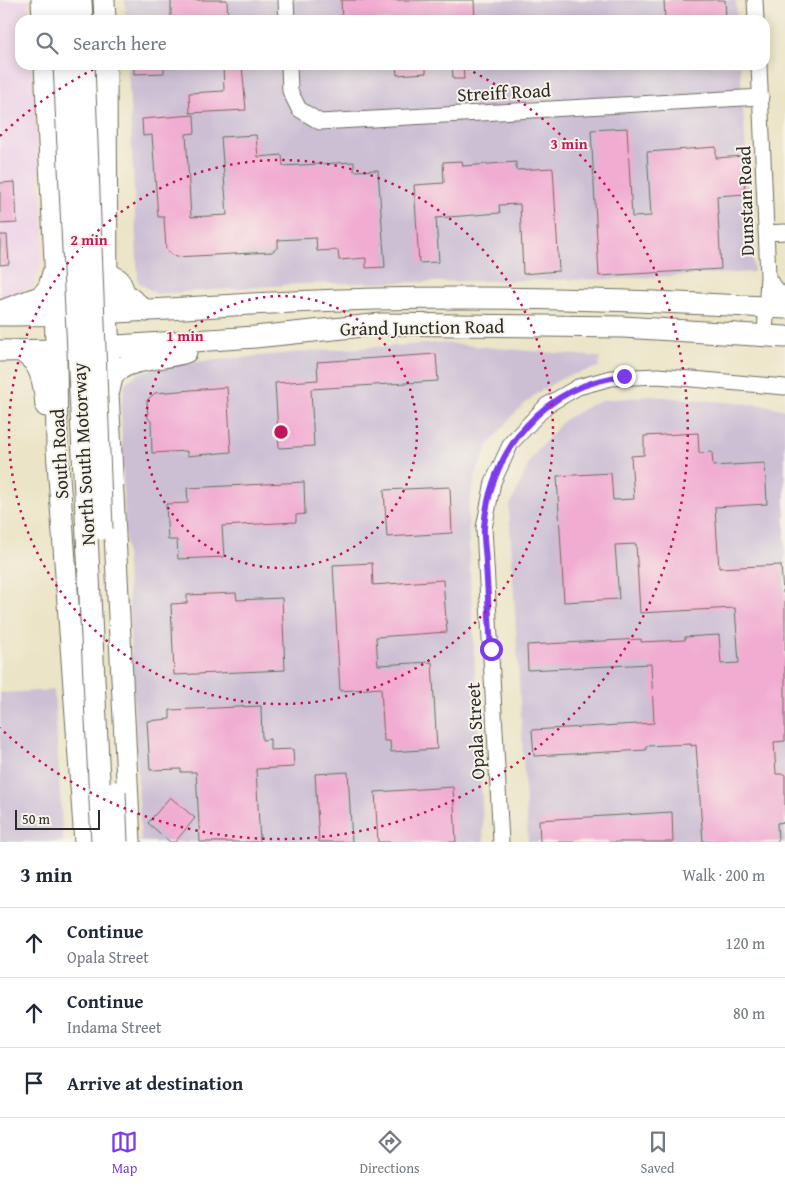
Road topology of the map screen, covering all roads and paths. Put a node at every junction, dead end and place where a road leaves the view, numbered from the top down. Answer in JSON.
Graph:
{"nodes":[{"id":1,"x":42,"y":0,"type":"edge"},
{"id":2,"x":61,"y":0,"type":"edge"},
{"id":3,"x":82,"y":0,"type":"edge"},
{"id":4,"x":104,"y":0,"type":"edge"},
{"id":5,"x":286,"y":0,"type":"edge"},
{"id":6,"x":755,"y":0,"type":"edge"},
{"id":7,"x":43,"y":15,"type":"edge"},
{"id":8,"x":62,"y":15,"type":"edge"},
{"id":9,"x":82,"y":15,"type":"edge"},
{"id":10,"x":105,"y":15,"type":"edge"},
{"id":11,"x":287,"y":15,"type":"edge"},
{"id":12,"x":756,"y":15,"type":"edge"},
{"id":13,"x":45,"y":70,"type":"edge"},
{"id":14,"x":64,"y":70,"type":"edge"},
{"id":15,"x":84,"y":70,"type":"edge"},
{"id":16,"x":106,"y":70,"type":"edge"},
{"id":17,"x":289,"y":70,"type":"edge"},
{"id":18,"x":759,"y":70,"type":"edge"},
{"id":19,"x":761,"y":97,"type":"junction"},
{"id":20,"x":785,"y":232,"type":"edge"},
{"id":21,"x":766,"y":233,"type":"junction"},
{"id":22,"x":55,"y":260,"type":"junction"},
{"id":23,"x":107,"y":272,"type":"junction"},
{"id":24,"x":779,"y":305,"type":"edge"},
{"id":25,"x":146,"y":311,"type":"junction"},
{"id":26,"x":0,"y":313,"type":"edge"},
{"id":27,"x":107,"y":313,"type":"junction"},
{"id":28,"x":55,"y":315,"type":"junction"},
{"id":29,"x":775,"y":336,"type":"edge"},
{"id":30,"x":214,"y":340,"type":"junction"},
{"id":31,"x":109,"y":346,"type":"junction"},
{"id":32,"x":56,"y":350,"type":"junction"},
{"id":33,"x":0,"y":351,"type":"edge"},
{"id":34,"x":22,"y":351,"type":"junction"},
{"id":35,"x":785,"y":387,"type":"edge"},
{"id":36,"x":108,"y":392,"type":"junction"},
{"id":37,"x":56,"y":400,"type":"junction"},
{"id":38,"x":57,"y":449,"type":"junction"},
{"id":39,"x":85,"y":842,"type":"edge"},
{"id":40,"x":102,"y":842,"type":"edge"},
{"id":41,"x":118,"y":842,"type":"edge"},
{"id":42,"x":130,"y":842,"type":"edge"},
{"id":43,"x":501,"y":842,"type":"edge"}],
"edges":[{"from":1,"to":7,"type":"highway"},
{"from":2,"to":8,"type":"highway"},
{"from":3,"to":9,"type":"highway"},
{"from":4,"to":10,"type":"highway"},
{"from":5,"to":11,"type":"street"},
{"from":6,"to":12,"type":"street"},
{"from":13,"to":22,"type":"highway","name":"South Road"},
{"from":14,"to":40,"type":"highway","name":"North South Motorway","bridge":true},
{"from":15,"to":41,"type":"highway","name":"North South Motorway","bridge":true},
{"from":16,"to":23,"type":"highway"},
{"from":17,"to":19,"type":"street","name":"Streiff Road"},
{"from":18,"to":19,"type":"street","name":"Dunstan Road"},
{"from":19,"to":21,"type":"street","name":"Dunstan Road"},
{"from":20,"to":21,"type":"street"},
{"from":21,"to":24,"type":"street","name":"Dunstan Road"},
{"from":22,"to":26,"type":"highway"},
{"from":22,"to":28,"type":"highway","name":"South Road"},
{"from":23,"to":25,"type":"highway"},
{"from":23,"to":27,"type":"highway"},
{"from":24,"to":25,"type":"highway","name":"Grand Junction Road"},
{"from":24,"to":29,"type":"street","name":"Dunstan Road"},
{"from":25,"to":27,"type":"highway","name":"Grand Junction Road"},
{"from":26,"to":28,"type":"highway","name":"Grand Junction Road"},
{"from":27,"to":28,"type":"highway","name":"Grand Junction Road"},
{"from":27,"to":31,"type":"highway"},
{"from":28,"to":32,"type":"highway","name":"South Road"},
{"from":29,"to":30,"type":"highway","name":"Grand Junction Road"},
{"from":30,"to":31,"type":"highway","name":"Grand Junction Road"},
{"from":30,"to":36,"type":"highway"},
{"from":31,"to":32,"type":"highway","name":"Grand Junction Road"},
{"from":31,"to":36,"type":"highway"},
{"from":32,"to":34,"type":"highway","name":"Grand Junction Road"},
{"from":32,"to":37,"type":"highway","name":"South Road"},
{"from":33,"to":34,"type":"highway","name":"Grand Junction Road"},
{"from":34,"to":38,"type":"highway"},
{"from":35,"to":43,"type":"street","name":"Opala Street"},
{"from":36,"to":37,"type":"highway"},
{"from":36,"to":42,"type":"highway"},
{"from":37,"to":38,"type":"highway","name":"South Road"},
{"from":38,"to":39,"type":"highway","name":"South Road"}]}
